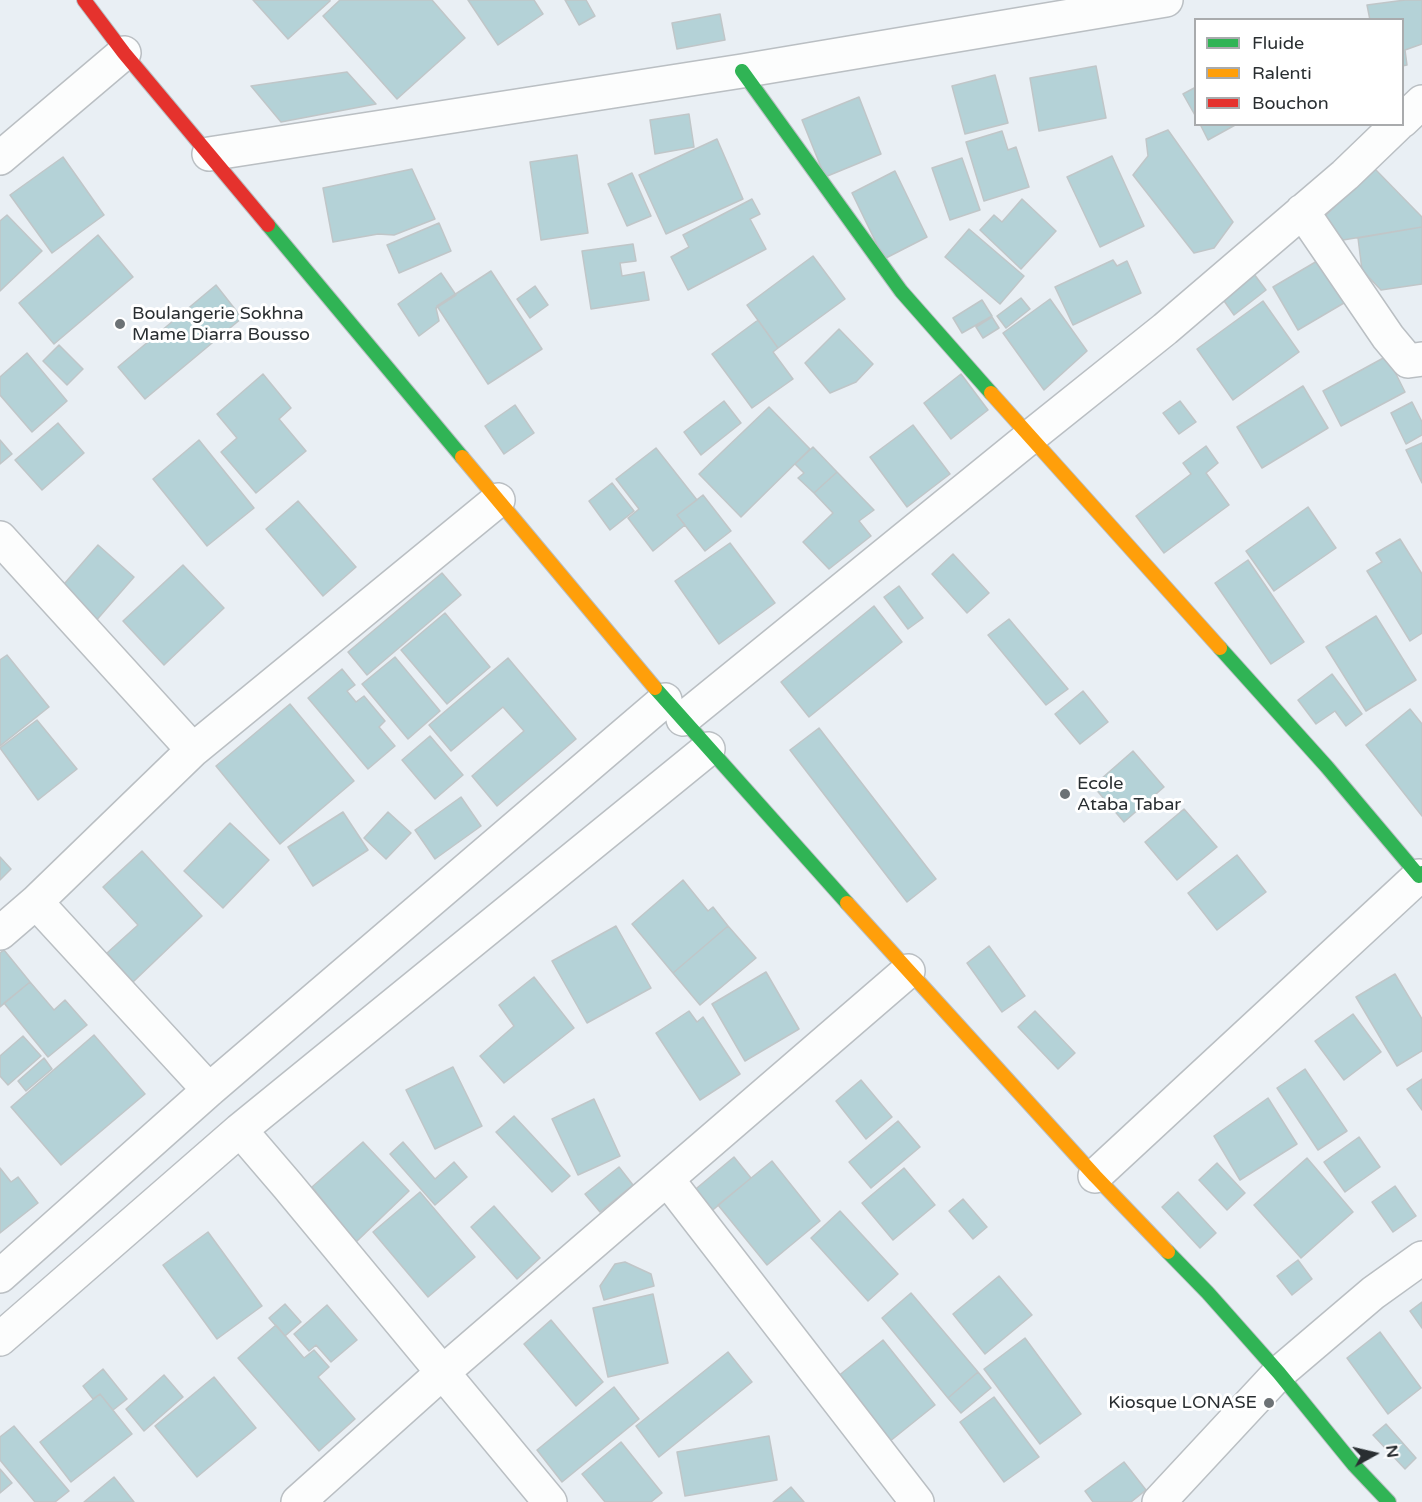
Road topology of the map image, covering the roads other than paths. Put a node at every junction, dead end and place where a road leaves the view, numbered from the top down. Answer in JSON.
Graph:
{"nodes":[{"id":1,"x":84,"y":0,"type":"edge"},
{"id":2,"x":1166,"y":0,"type":"edge"},
{"id":3,"x":124,"y":53,"type":"junction"},
{"id":4,"x":742,"y":71,"type":"junction"},
{"id":5,"x":1422,"y":102,"type":"edge"},
{"id":6,"x":1404,"y":118,"type":"edge"},
{"id":7,"x":1396,"y":126,"type":"edge"},
{"id":8,"x":209,"y":154,"type":"junction"},
{"id":9,"x":0,"y":158,"type":"edge"},
{"id":10,"x":1302,"y":212,"type":"junction"},
{"id":11,"x":1422,"y":359,"type":"edge"},
{"id":12,"x":1030,"y":437,"type":"junction"},
{"id":13,"x":498,"y":500,"type":"junction"},
{"id":14,"x":0,"y":538,"type":"edge"},
{"id":15,"x":674,"y":710,"type":"junction"},
{"id":16,"x":708,"y":749,"type":"junction"},
{"id":17,"x":193,"y":750,"type":"junction"},
{"id":18,"x":1420,"y":874,"type":"edge"},
{"id":19,"x":36,"y":903,"type":"junction"},
{"id":20,"x":0,"y":933,"type":"edge"},
{"id":21,"x":908,"y":971,"type":"junction"},
{"id":22,"x":208,"y":1090,"type":"junction"},
{"id":23,"x":240,"y":1130,"type":"junction"},
{"id":24,"x":1095,"y":1176,"type":"junction"},
{"id":25,"x":667,"y":1179,"type":"junction"},
{"id":26,"x":1422,"y":1257,"type":"edge"},
{"id":27,"x":0,"y":1276,"type":"edge"},
{"id":28,"x":0,"y":1339,"type":"edge"},
{"id":29,"x":443,"y":1372,"type":"junction"},
{"id":30,"x":1279,"y":1373,"type":"junction"},
{"id":31,"x":298,"y":1502,"type":"edge"},
{"id":32,"x":550,"y":1502,"type":"edge"},
{"id":33,"x":917,"y":1502,"type":"edge"},
{"id":34,"x":1160,"y":1502,"type":"edge"},
{"id":35,"x":1389,"y":1502,"type":"edge"}],
"edges":[{"from":1,"to":3,"type":"main road"},
{"from":2,"to":4,"type":"street"},
{"from":3,"to":8,"type":"main road"},
{"from":3,"to":9,"type":"street"},
{"from":4,"to":8,"type":"street"},
{"from":4,"to":12,"type":"main road"},
{"from":5,"to":6,"type":"street"},
{"from":7,"to":10,"type":"street"},
{"from":8,"to":13,"type":"main road"},
{"from":10,"to":11,"type":"street"},
{"from":10,"to":12,"type":"street"},
{"from":12,"to":15,"type":"street"},
{"from":12,"to":18,"type":"main road"},
{"from":13,"to":15,"type":"main road"},
{"from":13,"to":17,"type":"street"},
{"from":14,"to":17,"type":"street"},
{"from":15,"to":16,"type":"main road"},
{"from":15,"to":22,"type":"street"},
{"from":16,"to":21,"type":"main road"},
{"from":16,"to":23,"type":"street"},
{"from":17,"to":19,"type":"street"},
{"from":18,"to":24,"type":"street"},
{"from":19,"to":20,"type":"street"},
{"from":19,"to":22,"type":"street"},
{"from":21,"to":24,"type":"main road"},
{"from":21,"to":25,"type":"street"},
{"from":22,"to":27,"type":"street"},
{"from":23,"to":28,"type":"street"},
{"from":23,"to":29,"type":"street"},
{"from":24,"to":30,"type":"main road"},
{"from":25,"to":29,"type":"street"},
{"from":25,"to":33,"type":"street"},
{"from":26,"to":30,"type":"street"},
{"from":29,"to":31,"type":"street"},
{"from":29,"to":32,"type":"street"},
{"from":30,"to":34,"type":"street"},
{"from":30,"to":35,"type":"main road"}]}
